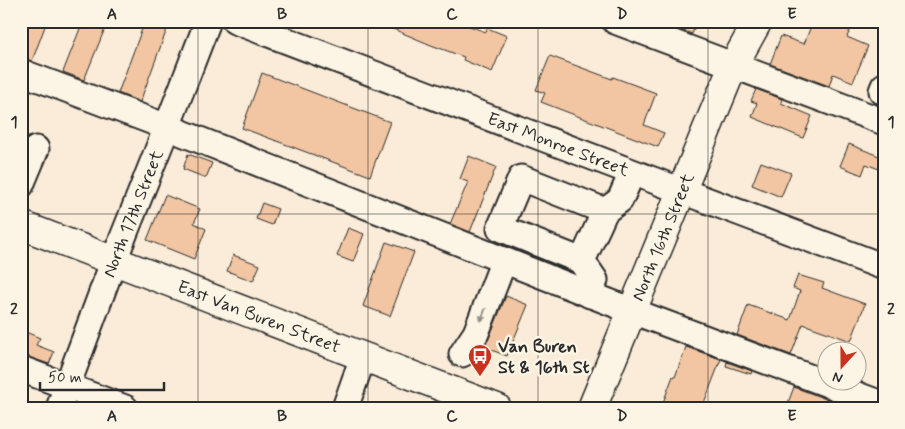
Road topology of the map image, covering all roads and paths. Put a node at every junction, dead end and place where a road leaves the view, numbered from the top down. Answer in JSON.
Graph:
{"nodes":[{"id":1,"x":208,"y":21,"type":"edge"},
{"id":2,"x":235,"y":21,"type":"edge"},
{"id":3,"x":616,"y":21,"type":"edge"},
{"id":4,"x":744,"y":21,"type":"edge"},
{"id":5,"x":758,"y":21,"type":"edge"},
{"id":6,"x":733,"y":66,"type":"junction"},
{"id":7,"x":21,"y":72,"type":"edge"},
{"id":8,"x":884,"y":122,"type":"edge"},
{"id":9,"x":167,"y":127,"type":"junction"},
{"id":10,"x":36,"y":150,"type":"dead end"},
{"id":11,"x":632,"y":172,"type":"junction"},
{"id":12,"x":21,"y":185,"type":"edge"},
{"id":13,"x":681,"y":191,"type":"junction"},
{"id":14,"x":604,"y":211,"type":"junction"},
{"id":15,"x":21,"y":225,"type":"edge"},
{"id":16,"x":114,"y":260,"type":"junction"},
{"id":17,"x":582,"y":261,"type":"junction"},
{"id":18,"x":884,"y":267,"type":"edge"},
{"id":19,"x":499,"y":273,"type":"dead end"},
{"id":20,"x":590,"y":295,"type":"junction"},
{"id":21,"x":632,"y":311,"type":"junction"},
{"id":22,"x":462,"y":354,"type":"dead end"},
{"id":23,"x":364,"y":357,"type":"junction"},
{"id":24,"x":21,"y":368,"type":"edge"},
{"id":25,"x":63,"y":397,"type":"edge"},
{"id":26,"x":884,"y":405,"type":"edge"},
{"id":27,"x":125,"y":408,"type":"edge"},
{"id":28,"x":345,"y":408,"type":"edge"},
{"id":29,"x":497,"y":408,"type":"edge"},
{"id":30,"x":592,"y":408,"type":"edge"}],
"edges":[{"from":1,"to":9,"type":"street","name":"North 17th Street"},
{"from":2,"to":11,"type":"street","name":"East Monroe Street"},
{"from":3,"to":6,"type":"street"},
{"from":4,"to":6,"type":"main road","name":"North 16th Street"},
{"from":5,"to":6,"type":"main road","name":"North 16th Street"},
{"from":6,"to":8,"type":"street"},
{"from":6,"to":13,"type":"main road","name":"North 16th Street"},
{"from":7,"to":9,"type":"street"},
{"from":9,"to":16,"type":"street","name":"North 17th Street"},
{"from":9,"to":20,"type":"street"},
{"from":10,"to":12,"type":"street"},
{"from":11,"to":13,"type":"street","name":"East Monroe Street"},
{"from":11,"to":14,"type":"street"},
{"from":13,"to":18,"type":"street","name":"East Monroe Street"},
{"from":13,"to":21,"type":"main road","name":"North 16th Street"},
{"from":14,"to":17,"type":"street"},
{"from":14,"to":17,"type":"street"},
{"from":15,"to":16,"type":"main road","name":"East Van Buren Street"},
{"from":16,"to":23,"type":"main road","name":"East Van Buren Street"},
{"from":16,"to":25,"type":"street","name":"North 17th Street"},
{"from":17,"to":20,"type":"street"},
{"from":19,"to":22,"type":"street","one_way":true},
{"from":20,"to":21,"type":"street"},
{"from":21,"to":26,"type":"street"},
{"from":21,"to":30,"type":"main road","name":"North 16th Street"},
{"from":23,"to":28,"type":"street"},
{"from":23,"to":29,"type":"main road","name":"East Van Buren Street"},
{"from":24,"to":25,"type":"street"},
{"from":25,"to":27,"type":"street"}]}
